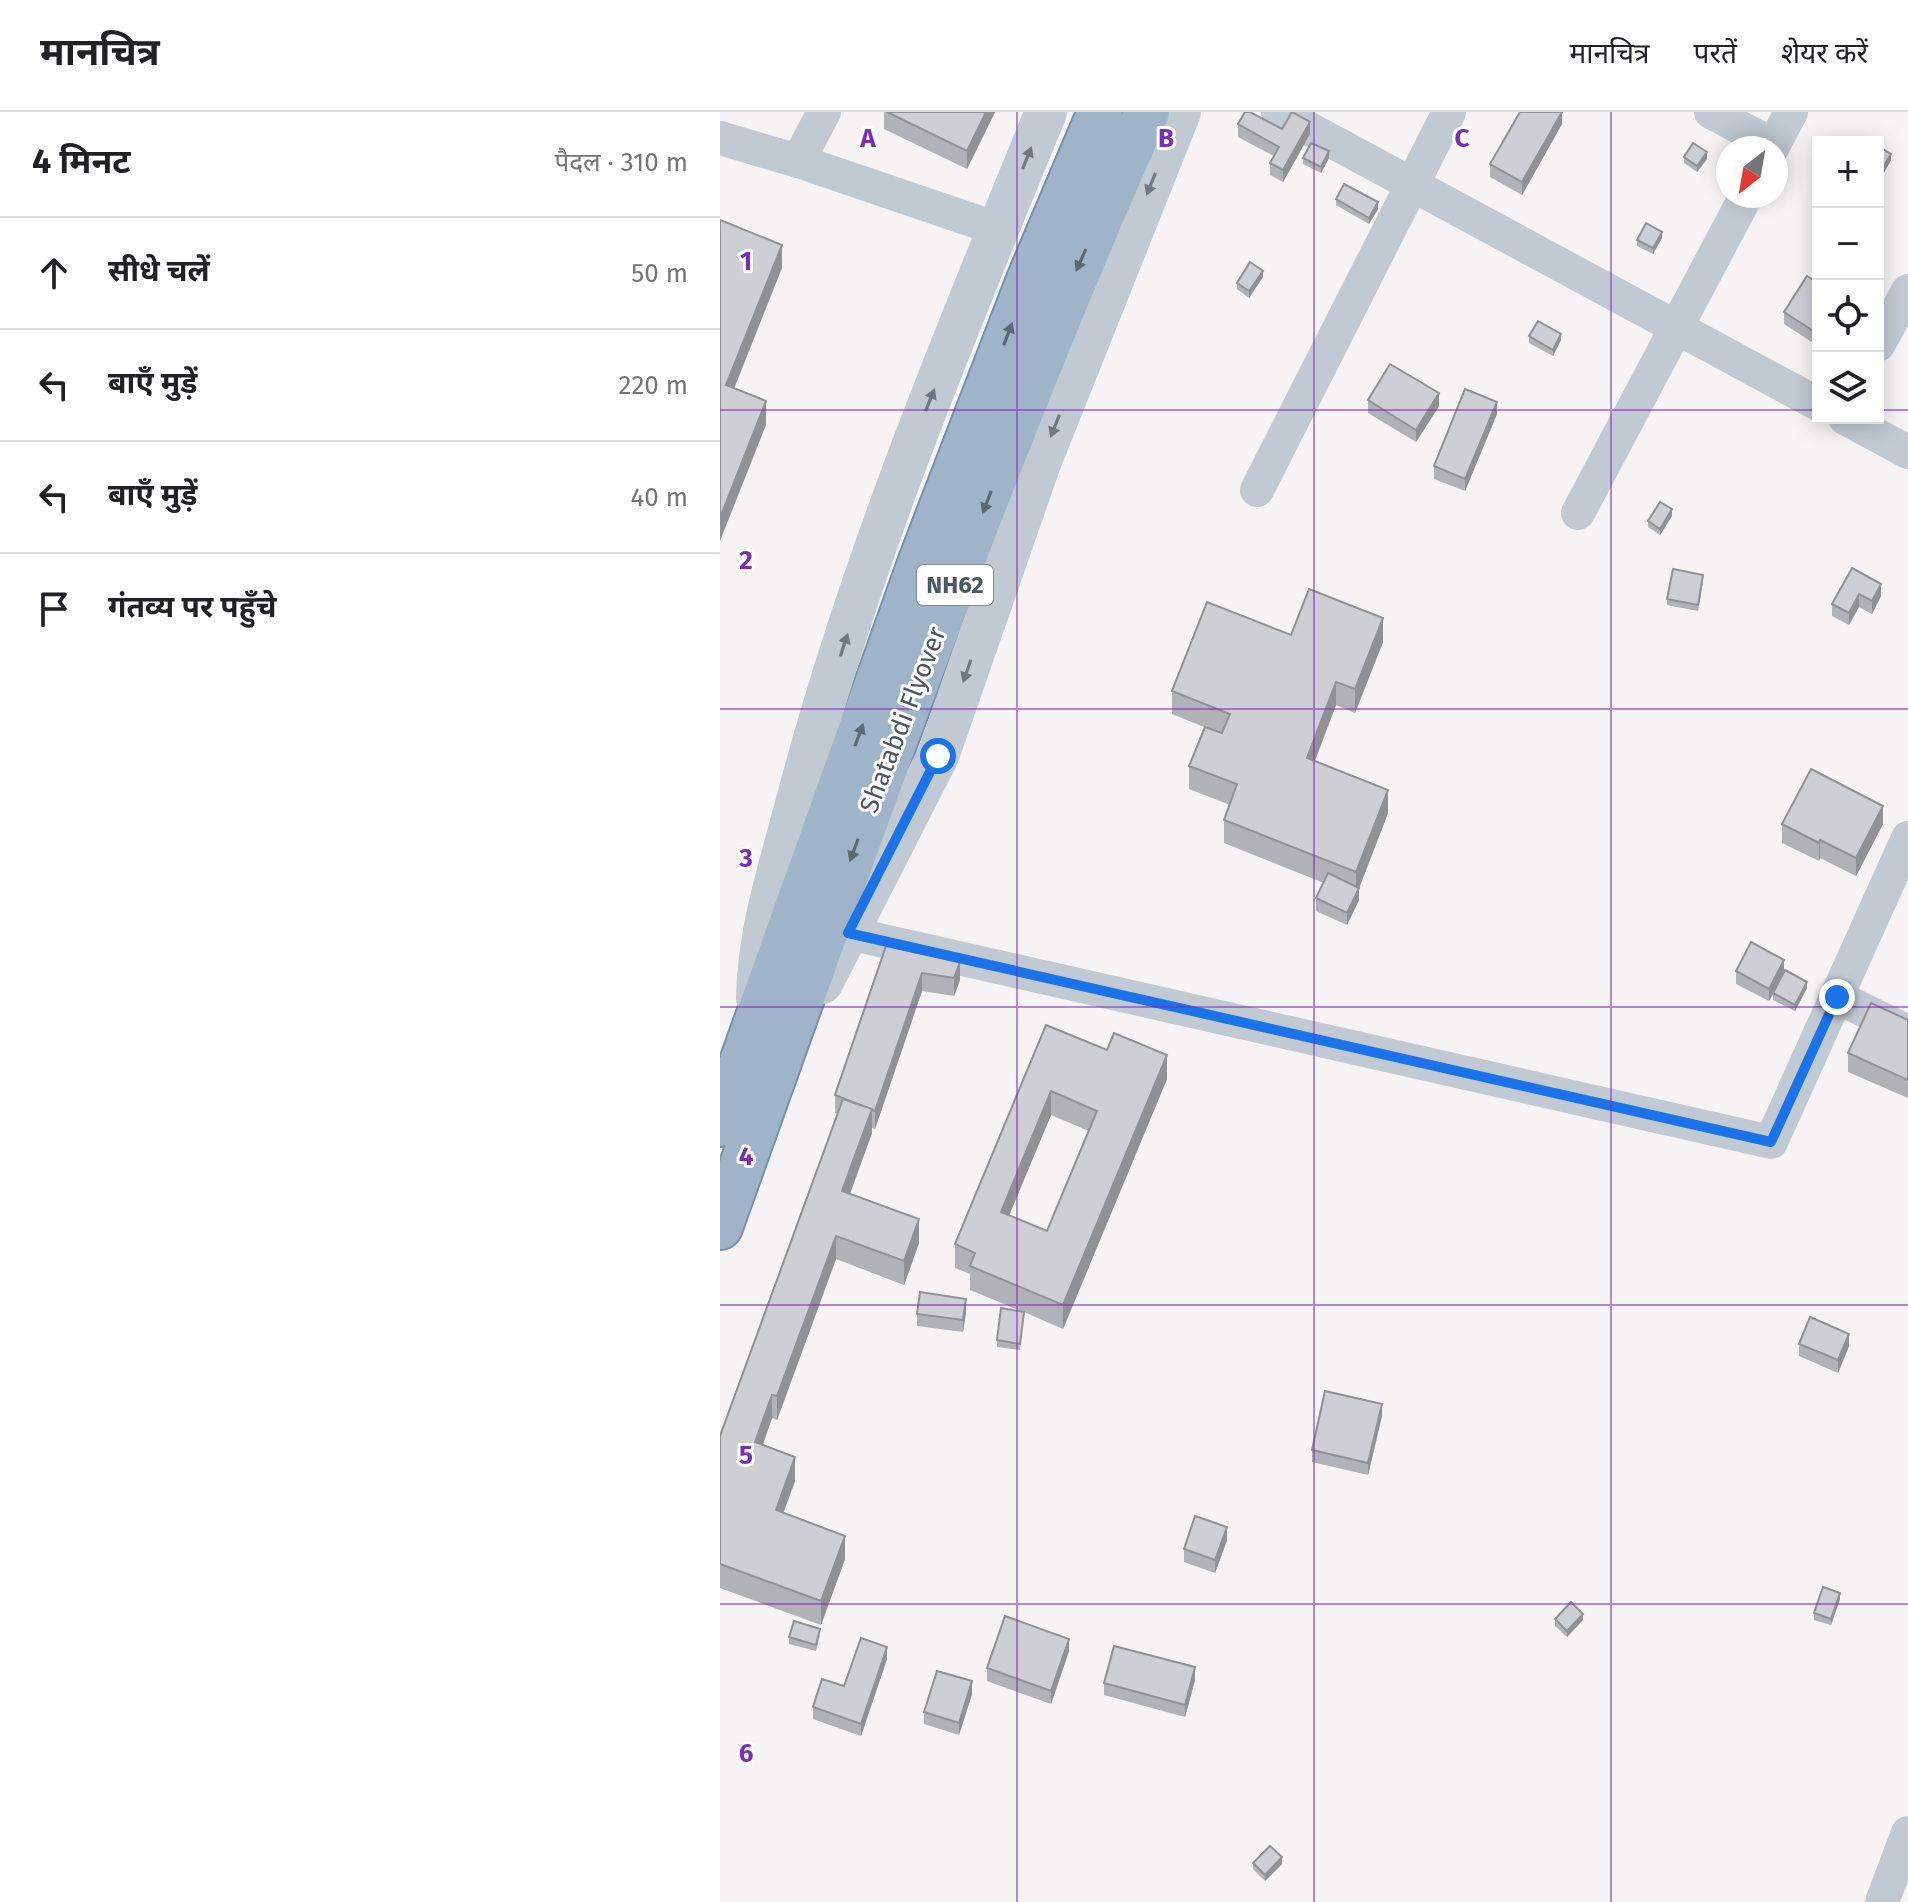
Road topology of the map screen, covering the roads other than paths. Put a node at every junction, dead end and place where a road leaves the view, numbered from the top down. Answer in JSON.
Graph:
{"nodes":[{"id":1,"x":824,"y":112,"type":"edge"},
{"id":2,"x":1046,"y":112,"type":"edge"},
{"id":3,"x":1100,"y":112,"type":"edge"},
{"id":4,"x":1147,"y":112,"type":"edge"},
{"id":5,"x":1180,"y":112,"type":"edge"},
{"id":6,"x":1278,"y":112,"type":"edge"},
{"id":7,"x":1449,"y":112,"type":"edge"},
{"id":8,"x":1711,"y":112,"type":"edge"},
{"id":9,"x":1791,"y":112,"type":"edge"},
{"id":10,"x":1754,"y":136,"type":"edge"},
{"id":11,"x":1779,"y":136,"type":"edge"},
{"id":12,"x":720,"y":138,"type":"edge"},
{"id":13,"x":798,"y":161,"type":"junction"},
{"id":14,"x":1411,"y":184,"type":"junction"},
{"id":15,"x":1740,"y":208,"type":"edge"},
{"id":16,"x":998,"y":229,"type":"junction"},
{"id":17,"x":1908,"y":291,"type":"edge"},
{"id":18,"x":1677,"y":327,"type":"junction"},
{"id":19,"x":1884,"y":334,"type":"edge"},
{"id":20,"x":1812,"y":401,"type":"edge"},
{"id":21,"x":1856,"y":424,"type":"edge"},
{"id":22,"x":1908,"y":452,"type":"edge"},
{"id":23,"x":1257,"y":490,"type":"dead end"},
{"id":24,"x":1578,"y":513,"type":"dead end"},
{"id":25,"x":1900,"y":832,"type":"edge"},
{"id":26,"x":848,"y":933,"type":"junction"},
{"id":27,"x":1837,"y":997,"type":"junction"},
{"id":28,"x":1908,"y":1032,"type":"edge"},
{"id":29,"x":751,"y":1041,"type":"edge"},
{"id":30,"x":720,"y":1124,"type":"edge"},
{"id":31,"x":720,"y":1227,"type":"edge"},
{"id":32,"x":1907,"y":1841,"type":"edge"},
{"id":33,"x":1882,"y":1902,"type":"edge"}],
"edges":[{"from":1,"to":13,"type":"street"},
{"from":16,"to":2,"type":"street","one_way":true},
{"from":29,"to":3,"type":"highway","name":"Shatabdi Flyover","number":"NH62","one_way":true},
{"from":4,"to":29,"type":"highway","name":"Shatabdi Flyover","number":"NH62","one_way":true},
{"from":5,"to":26,"type":"street","one_way":true},
{"from":6,"to":14,"type":"street"},
{"from":7,"to":14,"type":"street"},
{"from":8,"to":10,"type":"street"},
{"from":9,"to":11,"type":"street"},
{"from":12,"to":13,"type":"street"},
{"from":13,"to":16,"type":"street"},
{"from":14,"to":18,"type":"street"},
{"from":14,"to":23,"type":"street"},
{"from":15,"to":18,"type":"street"},
{"from":29,"to":16,"type":"street","one_way":true},
{"from":17,"to":19,"type":"street"},
{"from":18,"to":20,"type":"street"},
{"from":18,"to":24,"type":"street"},
{"from":21,"to":22,"type":"street"},
{"from":25,"to":27,"type":"street"},
{"from":26,"to":27,"type":"street"},
{"from":26,"to":29,"type":"street"},
{"from":27,"to":28,"type":"street"},
{"from":29,"to":30,"type":"highway","number":"NH62"},
{"from":29,"to":31,"type":"highway","number":"NH62"},
{"from":32,"to":33,"type":"street"}]}
